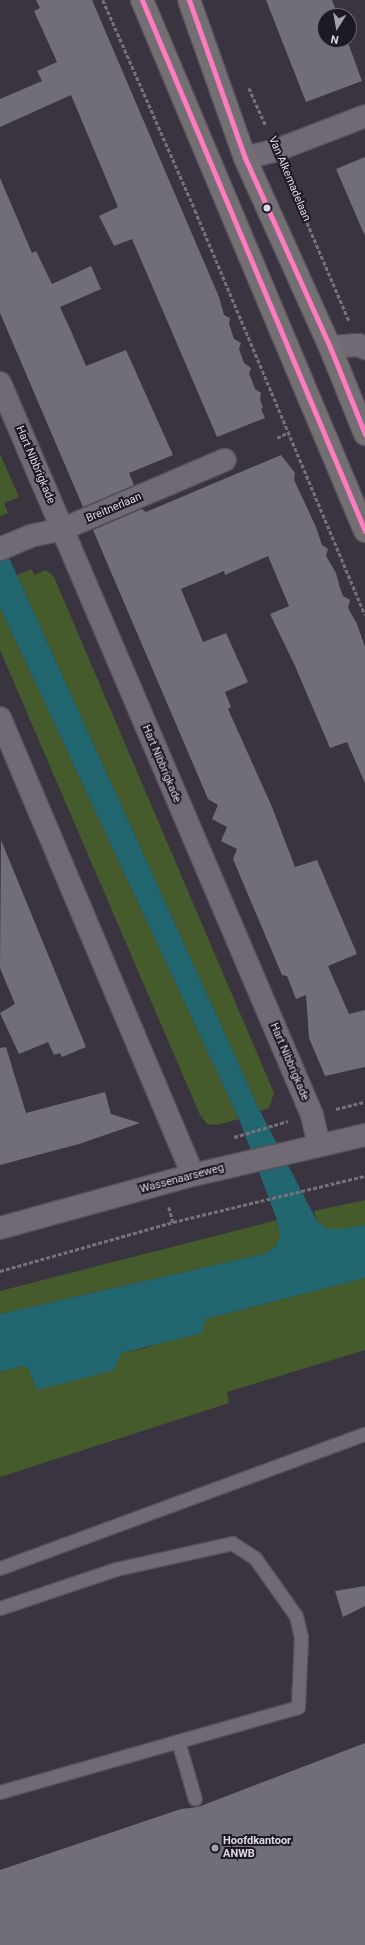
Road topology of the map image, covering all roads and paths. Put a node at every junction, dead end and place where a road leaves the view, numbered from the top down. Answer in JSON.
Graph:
{"nodes":[{"id":1,"x":103,"y":0,"type":"edge"},
{"id":2,"x":142,"y":0,"type":"edge"},
{"id":3,"x":190,"y":0,"type":"edge"},
{"id":4,"x":248,"y":86,"type":"dead end"},
{"id":5,"x":365,"y":116,"type":"edge"},
{"id":6,"x":277,"y":150,"type":"junction"},
{"id":7,"x":245,"y":158,"type":"junction"},
{"id":8,"x":362,"y":346,"type":"edge"},
{"id":9,"x":330,"y":347,"type":"junction"},
{"id":10,"x":0,"y":383,"type":"edge"},
{"id":11,"x":287,"y":433,"type":"junction"},
{"id":12,"x":365,"y":434,"type":"edge"},
{"id":13,"x":277,"y":438,"type":"dead end"},
{"id":14,"x":225,"y":460,"type":"dead end"},
{"id":15,"x":63,"y":529,"type":"junction"},
{"id":16,"x":365,"y":531,"type":"edge"},
{"id":17,"x":0,"y":549,"type":"edge"},
{"id":18,"x":365,"y":615,"type":"edge"},
{"id":19,"x":0,"y":718,"type":"edge"},
{"id":20,"x":278,"y":1124,"type":"dead end"},
{"id":21,"x":365,"y":1135,"type":"edge"},
{"id":22,"x":236,"y":1137,"type":"dead end"},
{"id":23,"x":319,"y":1145,"type":"junction"},
{"id":24,"x":193,"y":1175,"type":"junction"},
{"id":25,"x":365,"y":1176,"type":"edge"},
{"id":26,"x":0,"y":1228,"type":"edge"},
{"id":27,"x":0,"y":1271,"type":"edge"},
{"id":28,"x":365,"y":1434,"type":"edge"},
{"id":29,"x":0,"y":1568,"type":"edge"},
{"id":30,"x":0,"y":1608,"type":"edge"},
{"id":31,"x":178,"y":1741,"type":"junction"},
{"id":32,"x":0,"y":1792,"type":"edge"},
{"id":33,"x":195,"y":1799,"type":"dead end"}],
"edges":[{"from":1,"to":11,"type":"path"},
{"from":2,"to":16,"type":"main road"},
{"from":3,"to":7,"type":"main road"},
{"from":4,"to":6,"type":"path","name":"Van Alkemadelaan"},
{"from":5,"to":6,"type":"street"},
{"from":6,"to":7,"type":"street"},
{"from":6,"to":8,"type":"path","name":"Van Alkemadelaan"},
{"from":7,"to":9,"type":"main road"},
{"from":8,"to":9,"type":"street"},
{"from":9,"to":12,"type":"main road"},
{"from":10,"to":15,"type":"street","name":"Hart Nibbrigkade"},
{"from":11,"to":13,"type":"path"},
{"from":11,"to":18,"type":"path"},
{"from":14,"to":15,"type":"street","name":"Breitnerlaan"},
{"from":15,"to":17,"type":"street","name":"Breitnerlaan"},
{"from":15,"to":23,"type":"street","name":"Hart Nibbrigkade"},
{"from":19,"to":24,"type":"street"},
{"from":20,"to":22,"type":"path"},
{"from":21,"to":23,"type":"street","name":"Wassenaarseweg"},
{"from":23,"to":24,"type":"street","name":"Wassenaarseweg"},
{"from":24,"to":26,"type":"street","name":"Wassenaarseweg"},
{"from":25,"to":27,"type":"path"},
{"from":28,"to":29,"type":"lane"},
{"from":30,"to":31,"type":"lane"},
{"from":31,"to":32,"type":"lane"},
{"from":31,"to":33,"type":"lane"}]}
